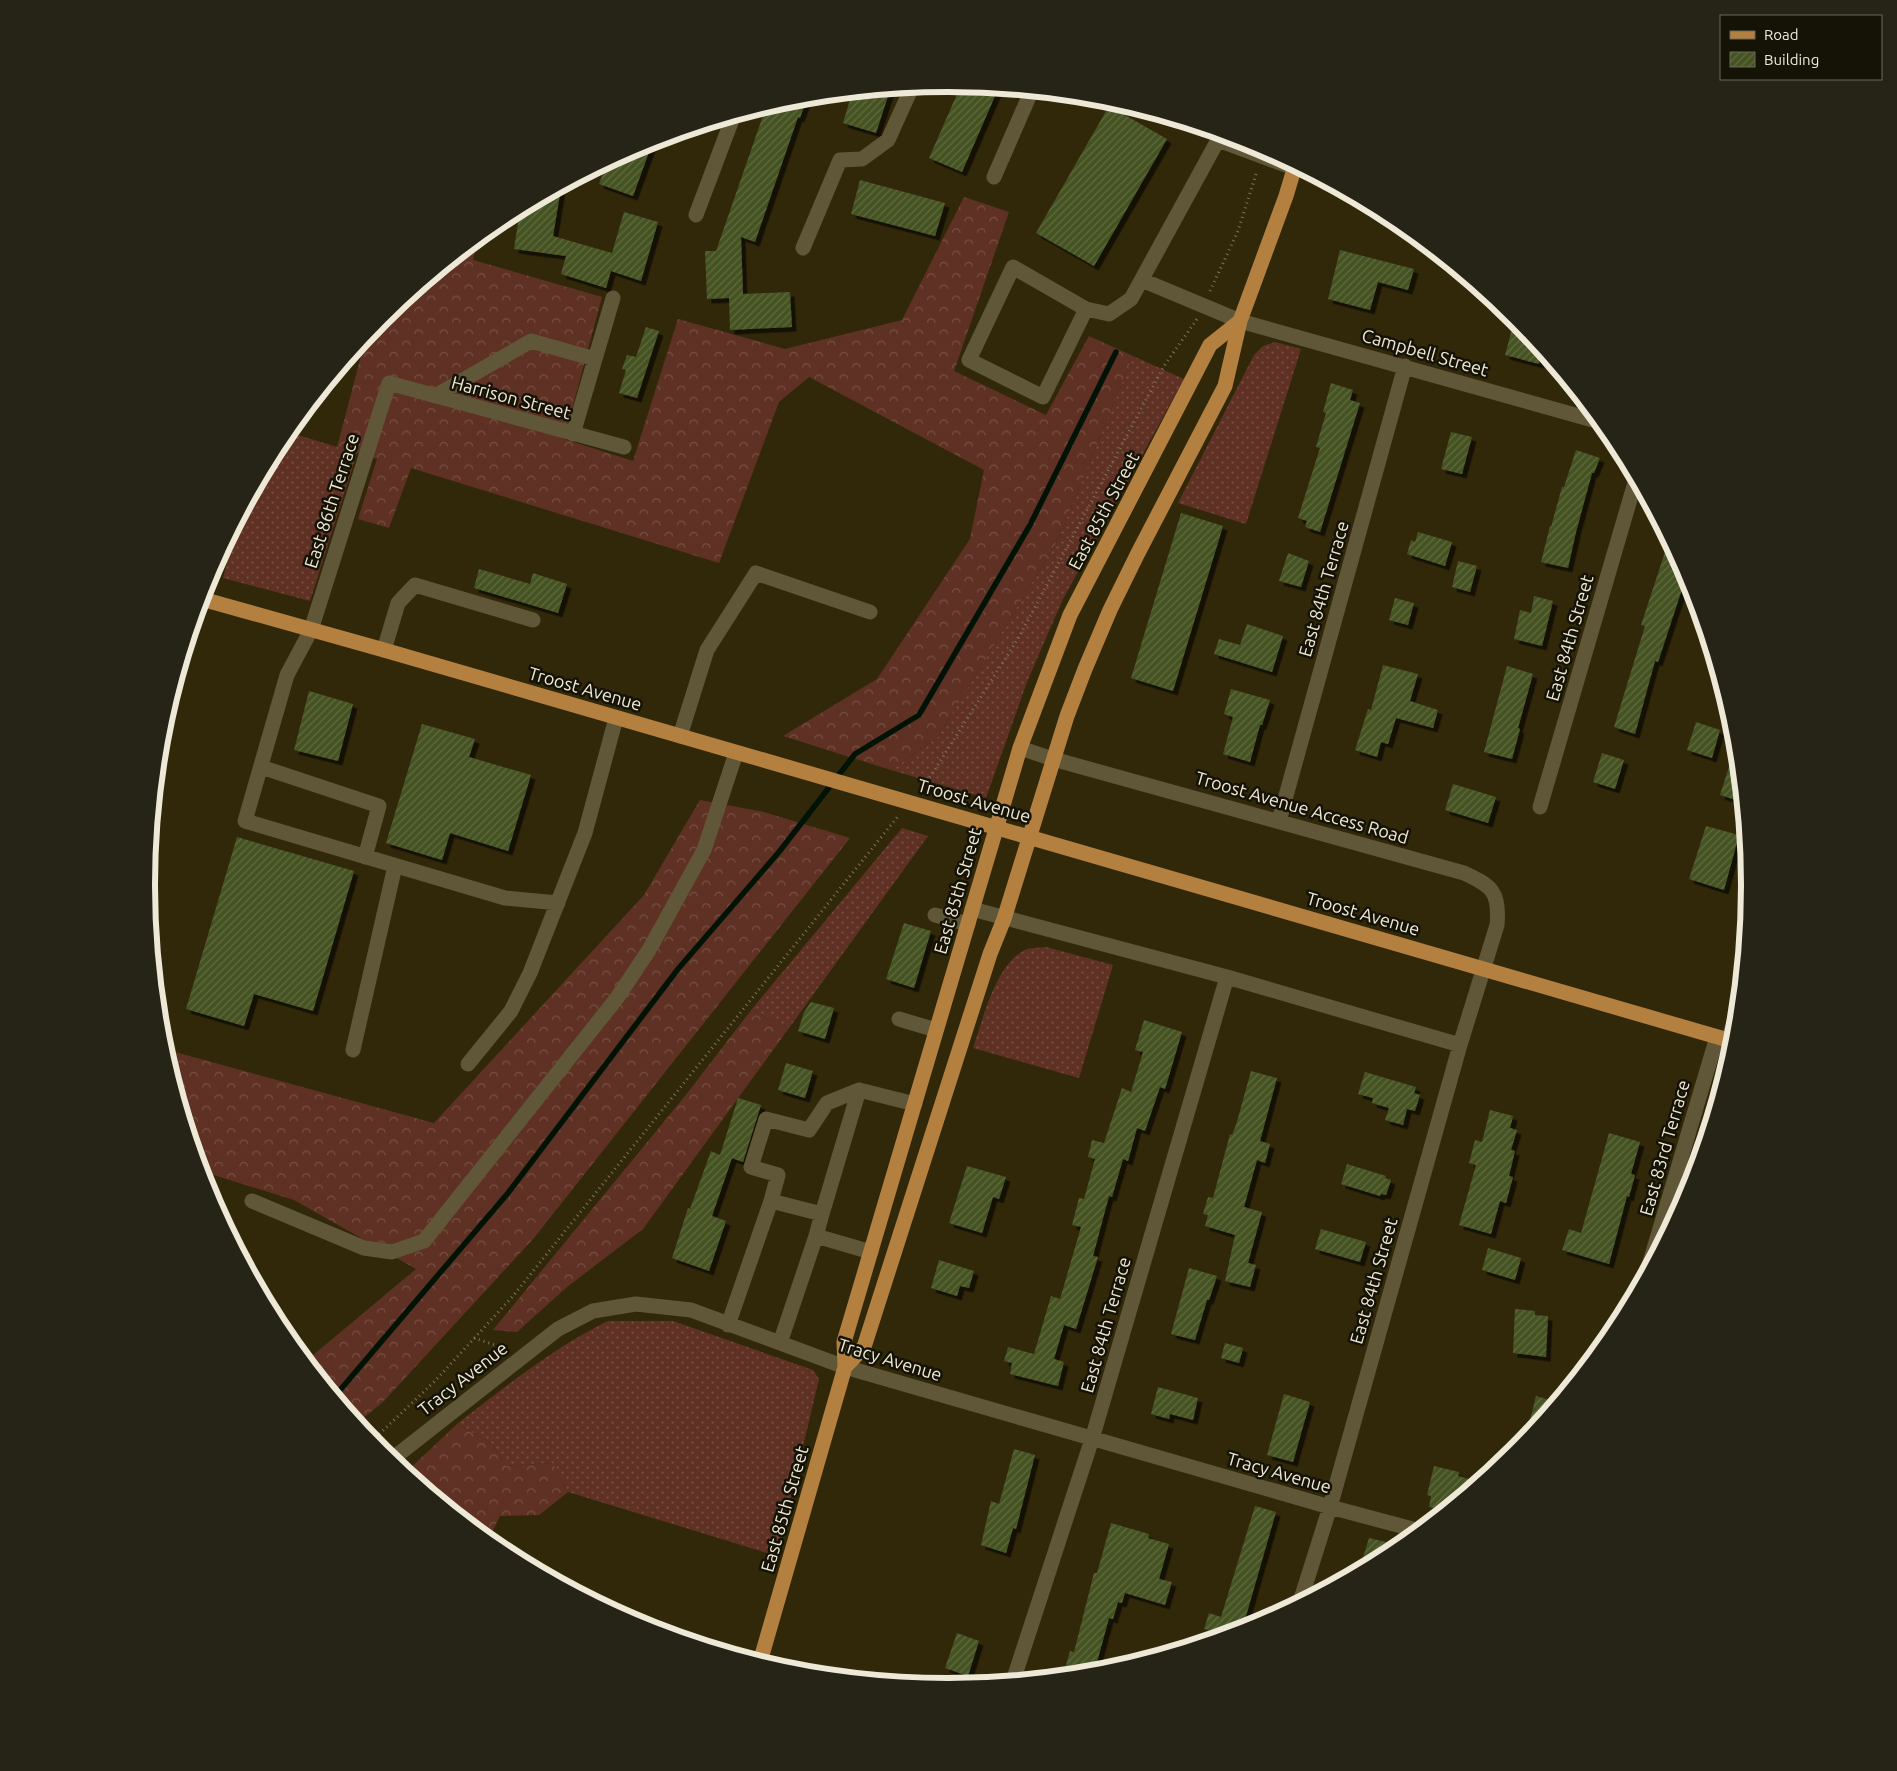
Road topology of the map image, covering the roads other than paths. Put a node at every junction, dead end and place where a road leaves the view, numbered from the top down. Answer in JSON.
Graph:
{"nodes":[{"id":1,"x":909,"y":94,"type":"edge"},
{"id":2,"x":1029,"y":97,"type":"edge"},
{"id":3,"x":730,"y":124,"type":"edge"},
{"id":4,"x":1218,"y":140,"type":"edge"},
{"id":5,"x":1294,"y":172,"type":"edge"},
{"id":6,"x":994,"y":177,"type":"dead end"},
{"id":7,"x":696,"y":215,"type":"dead end"},
{"id":8,"x":803,"y":248,"type":"dead end"},
{"id":9,"x":1142,"y":280,"type":"junction"},
{"id":10,"x":613,"y":298,"type":"dead end"},
{"id":11,"x":1086,"y":309,"type":"junction"},
{"id":12,"x":1240,"y":321,"type":"junction"},
{"id":13,"x":595,"y":358,"type":"junction"},
{"id":14,"x":1405,"y":366,"type":"junction"},
{"id":15,"x":389,"y":384,"type":"joint"},
{"id":16,"x":435,"y":396,"type":"junction"},
{"id":17,"x":1589,"y":419,"type":"edge"},
{"id":18,"x":573,"y":434,"type":"junction"},
{"id":19,"x":624,"y":447,"type":"dead end"},
{"id":20,"x":1634,"y":487,"type":"edge"},
{"id":21,"x":209,"y":601,"type":"edge"},
{"id":22,"x":870,"y":612,"type":"dead end"},
{"id":23,"x":533,"y":620,"type":"dead end"},
{"id":24,"x":310,"y":630,"type":"junction"},
{"id":25,"x":384,"y":650,"type":"junction"},
{"id":26,"x":616,"y":718,"type":"junction"},
{"id":27,"x":680,"y":736,"type":"junction"},
{"id":28,"x":1020,"y":748,"type":"junction"},
{"id":29,"x":736,"y":753,"type":"junction"},
{"id":30,"x":1053,"y":759,"type":"junction"},
{"id":31,"x":261,"y":767,"type":"junction"},
{"id":32,"x":1540,"y":807,"type":"dead end"},
{"id":33,"x":1279,"y":821,"type":"junction"},
{"id":34,"x":365,"y":857,"type":"junction"},
{"id":35,"x":395,"y":866,"type":"junction"},
{"id":36,"x":558,"y":903,"type":"junction"},
{"id":37,"x":972,"y":909,"type":"junction"},
{"id":38,"x":935,"y":914,"type":"dead end"},
{"id":39,"x":1004,"y":919,"type":"junction"},
{"id":40,"x":968,"y":924,"type":"junction"},
{"id":41,"x":1484,"y":969,"type":"junction"},
{"id":42,"x":1227,"y":977,"type":"junction"},
{"id":43,"x":899,"y":1019,"type":"dead end"},
{"id":44,"x":936,"y":1030,"type":"junction"},
{"id":45,"x":1727,"y":1040,"type":"edge"},
{"id":46,"x":1460,"y":1045,"type":"junction"},
{"id":47,"x":1724,"y":1049,"type":"edge"},
{"id":48,"x":353,"y":1050,"type":"dead end"},
{"id":49,"x":468,"y":1064,"type":"dead end"},
{"id":50,"x":860,"y":1090,"type":"junction"},
{"id":51,"x":915,"y":1104,"type":"junction"},
{"id":52,"x":252,"y":1201,"type":"dead end"},
{"id":53,"x":771,"y":1201,"type":"junction"},
{"id":54,"x":822,"y":1214,"type":"junction"},
{"id":55,"x":816,"y":1236,"type":"junction"},
{"id":56,"x":1658,"y":1239,"type":"edge"},
{"id":57,"x":871,"y":1252,"type":"junction"},
{"id":58,"x":728,"y":1324,"type":"junction"},
{"id":59,"x":780,"y":1344,"type":"junction"},
{"id":60,"x":846,"y":1367,"type":"junction"},
{"id":61,"x":1092,"y":1439,"type":"junction"},
{"id":62,"x":397,"y":1455,"type":"edge"},
{"id":63,"x":1330,"y":1507,"type":"junction"},
{"id":64,"x":1412,"y":1529,"type":"edge"},
{"id":65,"x":1302,"y":1595,"type":"edge"},
{"id":66,"x":762,"y":1655,"type":"edge"},
{"id":67,"x":1015,"y":1676,"type":"edge"}],
"edges":[{"from":1,"to":8,"type":"street"},
{"from":2,"to":6,"type":"street"},
{"from":3,"to":7,"type":"street"},
{"from":4,"to":9,"type":"street"},
{"from":5,"to":12,"type":"main road","name":"East 85th Street"},
{"from":9,"to":11,"type":"street"},
{"from":9,"to":12,"type":"street","name":"Campbell Street"},
{"from":10,"to":13,"type":"street"},
{"from":11,"to":11,"type":"street"},
{"from":12,"to":14,"type":"street","name":"Campbell Street"},
{"from":12,"to":28,"type":"main road","name":"East 85th Street"},
{"from":12,"to":30,"type":"main road","name":"East 85th Street"},
{"from":13,"to":16,"type":"street"},
{"from":13,"to":18,"type":"street"},
{"from":14,"to":17,"type":"street","name":"Campbell Street"},
{"from":14,"to":33,"type":"street","name":"East 84th Terrace"},
{"from":15,"to":16,"type":"street","name":"Harrison Street"},
{"from":15,"to":24,"type":"street","name":"East 86th Terrace"},
{"from":16,"to":18,"type":"street","name":"Harrison Street"},
{"from":18,"to":19,"type":"street","name":"Harrison Street"},
{"from":20,"to":32,"type":"street","name":"East 84th Street"},
{"from":21,"to":24,"type":"main road","name":"Troost Avenue"},
{"from":22,"to":27,"type":"street"},
{"from":23,"to":25,"type":"street"},
{"from":24,"to":25,"type":"main road","name":"Troost Avenue"},
{"from":24,"to":31,"type":"street","name":"East 86th Terrace"},
{"from":25,"to":26,"type":"main road","name":"Troost Avenue"},
{"from":26,"to":27,"type":"main road","name":"Troost Avenue"},
{"from":26,"to":36,"type":"street"},
{"from":27,"to":29,"type":"main road","name":"Troost Avenue"},
{"from":28,"to":30,"type":"street","name":"Troost Avenue Access Road"},
{"from":28,"to":37,"type":"main road","name":"East 85th Street"},
{"from":29,"to":41,"type":"main road","name":"Troost Avenue"},
{"from":29,"to":52,"type":"street"},
{"from":30,"to":33,"type":"street","name":"Troost Avenue Access Road"},
{"from":30,"to":39,"type":"main road","name":"East 85th Street"},
{"from":31,"to":34,"type":"street"},
{"from":31,"to":34,"type":"street","name":"East 86th Terrace"},
{"from":33,"to":41,"type":"street","name":"Troost Avenue Access Road"},
{"from":34,"to":35,"type":"street"},
{"from":35,"to":36,"type":"street"},
{"from":35,"to":48,"type":"street"},
{"from":36,"to":49,"type":"street"},
{"from":37,"to":39,"type":"street"},
{"from":37,"to":40,"type":"main road","name":"East 85th Street"},
{"from":38,"to":40,"type":"street"},
{"from":39,"to":42,"type":"street"},
{"from":39,"to":60,"type":"main road","name":"East 85th Street"},
{"from":40,"to":44,"type":"main road","name":"East 85th Street"},
{"from":41,"to":45,"type":"main road","name":"Troost Avenue"},
{"from":41,"to":46,"type":"street","name":"East 84th Street"},
{"from":42,"to":46,"type":"street"},
{"from":42,"to":61,"type":"street","name":"East 84th Terrace"},
{"from":43,"to":44,"type":"street"},
{"from":44,"to":51,"type":"main road","name":"East 85th Street"},
{"from":46,"to":63,"type":"street","name":"East 84th Street"},
{"from":47,"to":56,"type":"street","name":"East 83rd Terrace"},
{"from":50,"to":51,"type":"street"},
{"from":50,"to":53,"type":"street"},
{"from":50,"to":54,"type":"street"},
{"from":51,"to":57,"type":"main road","name":"East 85th Street"},
{"from":53,"to":54,"type":"street"},
{"from":53,"to":58,"type":"street"},
{"from":54,"to":55,"type":"street"},
{"from":55,"to":57,"type":"street"},
{"from":55,"to":59,"type":"street"},
{"from":57,"to":60,"type":"main road","name":"East 85th Street"},
{"from":58,"to":59,"type":"street","name":"Tracy Avenue"},
{"from":58,"to":62,"type":"street","name":"Tracy Avenue"},
{"from":59,"to":60,"type":"street","name":"Tracy Avenue"},
{"from":60,"to":61,"type":"street","name":"Tracy Avenue"},
{"from":60,"to":66,"type":"main road","name":"East 85th Street"},
{"from":61,"to":63,"type":"street","name":"Tracy Avenue"},
{"from":61,"to":67,"type":"street","name":"East 84th Terrace"},
{"from":63,"to":64,"type":"street","name":"Tracy Avenue"},
{"from":63,"to":65,"type":"street","name":"East 84th Street"}]}
